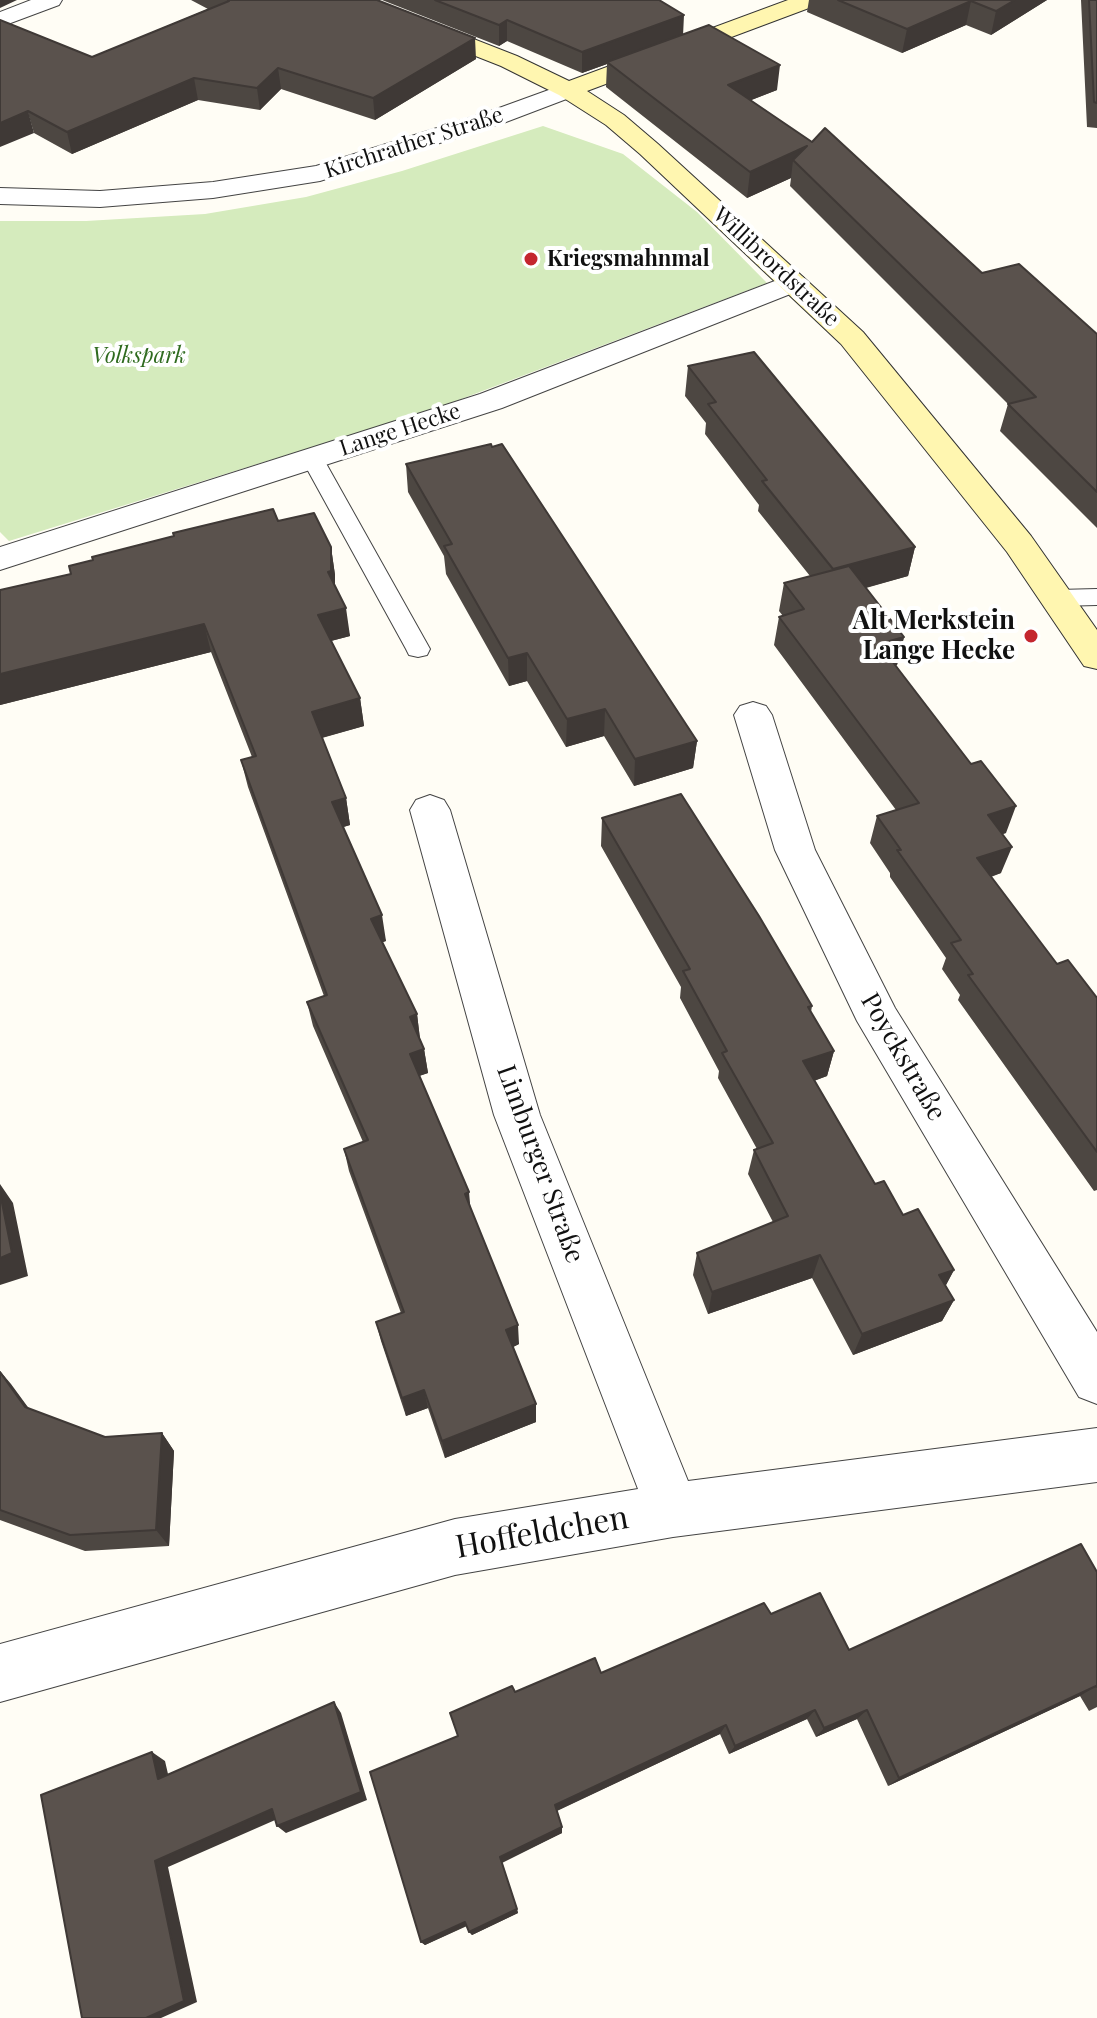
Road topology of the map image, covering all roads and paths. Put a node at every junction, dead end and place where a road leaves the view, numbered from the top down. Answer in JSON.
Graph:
{"nodes":[{"id":1,"x":51,"y":0,"type":"edge"},
{"id":2,"x":354,"y":0,"type":"edge"},
{"id":3,"x":795,"y":2,"type":"edge"},
{"id":4,"x":0,"y":20,"type":"edge"},
{"id":5,"x":568,"y":90,"type":"junction"},
{"id":6,"x":0,"y":196,"type":"edge"},
{"id":7,"x":793,"y":283,"type":"junction"},
{"id":8,"x":312,"y":458,"type":"junction"},
{"id":9,"x":0,"y":559,"type":"edge"},
{"id":10,"x":1097,"y":597,"type":"edge"},
{"id":11,"x":1058,"y":598,"type":"junction"},
{"id":12,"x":418,"y":649,"type":"dead end"},
{"id":13,"x":1097,"y":657,"type":"edge"},
{"id":14,"x":753,"y":715,"type":"dead end"},
{"id":15,"x":430,"y":810,"type":"dead end"},
{"id":16,"x":1097,"y":1379,"type":"edge"},
{"id":17,"x":1097,"y":1455,"type":"edge"},
{"id":18,"x":673,"y":1510,"type":"junction"},
{"id":19,"x":0,"y":1673,"type":"edge"}],
"edges":[{"from":1,"to":4,"type":"street"},
{"from":2,"to":5,"type":"main road","name":"Willibrordstraße"},
{"from":3,"to":5,"type":"main road","name":"Kirchrather Straße"},
{"from":5,"to":6,"type":"street","name":"Kirchrather Straße"},
{"from":5,"to":7,"type":"main road","name":"Willibrordstraße"},
{"from":7,"to":8,"type":"street","name":"Lange Hecke"},
{"from":7,"to":11,"type":"main road","name":"Willibrordstraße"},
{"from":8,"to":9,"type":"street","name":"Lange Hecke"},
{"from":8,"to":12,"type":"lane"},
{"from":10,"to":11,"type":"lane"},
{"from":11,"to":13,"type":"main road","name":"Willibrordstraße"},
{"from":14,"to":16,"type":"street","name":"Poyckstraße"},
{"from":15,"to":18,"type":"street","name":"Limburger Straße"},
{"from":17,"to":18,"type":"street","name":"Hoffeldchen"},
{"from":18,"to":19,"type":"street","name":"Hoffeldchen"}]}
